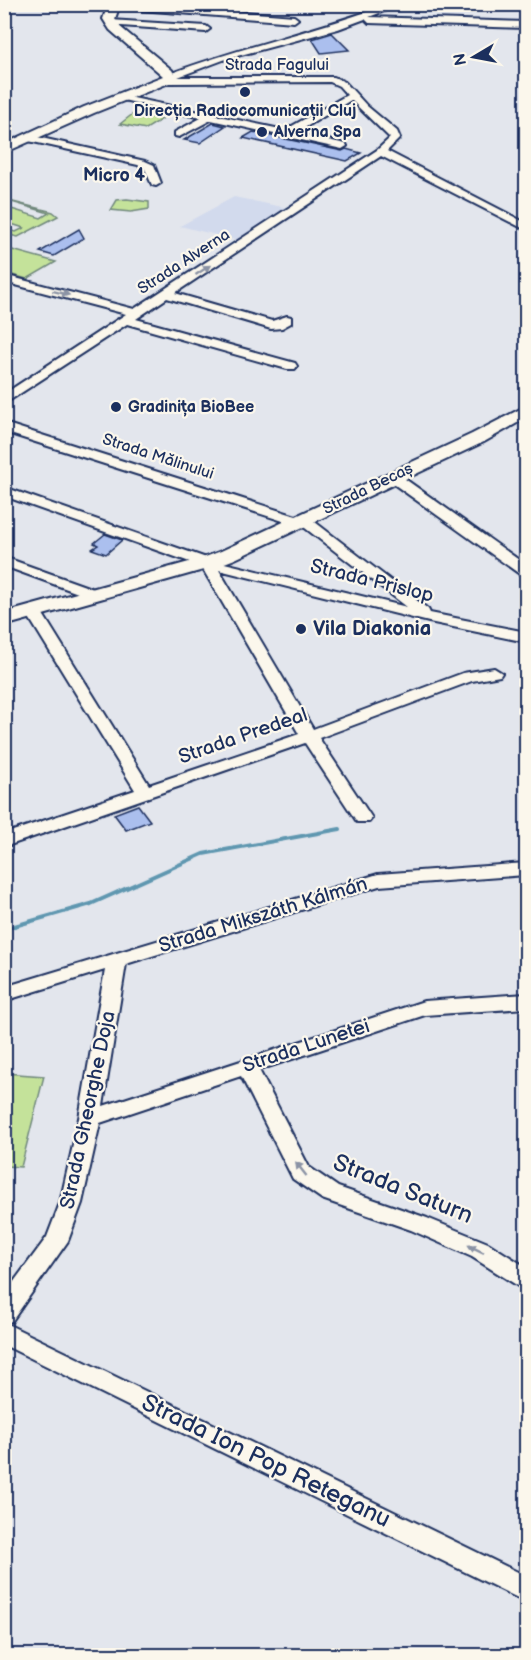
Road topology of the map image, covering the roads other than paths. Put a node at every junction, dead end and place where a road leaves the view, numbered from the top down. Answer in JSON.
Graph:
{"nodes":[{"id":1,"x":398,"y":4,"type":"edge"},
{"id":2,"x":114,"y":5,"type":"edge"},
{"id":3,"x":294,"y":19,"type":"dead end"},
{"id":4,"x":357,"y":20,"type":"junction"},
{"id":5,"x":110,"y":23,"type":"junction"},
{"id":6,"x":526,"y":25,"type":"edge"},
{"id":7,"x":206,"y":29,"type":"dead end"},
{"id":8,"x":121,"y":34,"type":"junction"},
{"id":9,"x":137,"y":63,"type":"dead end"},
{"id":10,"x":134,"y":77,"type":"dead end"},
{"id":11,"x":169,"y":78,"type":"junction"},
{"id":12,"x":352,"y":95,"type":"junction"},
{"id":13,"x":122,"y":97,"type":"junction"},
{"id":14,"x":89,"y":110,"type":"junction"},
{"id":15,"x":211,"y":116,"type":"junction"},
{"id":16,"x":288,"y":133,"type":"junction"},
{"id":17,"x":179,"y":134,"type":"dead end"},
{"id":18,"x":28,"y":138,"type":"junction"},
{"id":19,"x":7,"y":146,"type":"edge"},
{"id":20,"x":342,"y":146,"type":"dead end"},
{"id":21,"x":381,"y":152,"type":"junction"},
{"id":22,"x":156,"y":183,"type":"dead end"},
{"id":23,"x":526,"y":227,"type":"edge"},
{"id":24,"x":4,"y":278,"type":"edge"},
{"id":25,"x":166,"y":294,"type":"junction"},
{"id":26,"x":131,"y":317,"type":"junction"},
{"id":27,"x":287,"y":320,"type":"dead end"},
{"id":28,"x":291,"y":366,"type":"dead end"},
{"id":29,"x":4,"y":400,"type":"edge"},
{"id":30,"x":526,"y":411,"type":"edge"},
{"id":31,"x":4,"y":427,"type":"edge"},
{"id":32,"x":393,"y":477,"type":"junction"},
{"id":33,"x":4,"y":491,"type":"edge"},
{"id":34,"x":301,"y":521,"type":"junction"},
{"id":35,"x":4,"y":561,"type":"edge"},
{"id":36,"x":207,"y":563,"type":"junction"},
{"id":37,"x":526,"y":572,"type":"edge"},
{"id":38,"x":94,"y":594,"type":"junction"},
{"id":39,"x":33,"y":611,"type":"junction"},
{"id":40,"x":429,"y":617,"type":"junction"},
{"id":41,"x":4,"y":620,"type":"edge"},
{"id":42,"x":526,"y":637,"type":"edge"},
{"id":43,"x":494,"y":673,"type":"dead end"},
{"id":44,"x":309,"y":736,"type":"junction"},
{"id":45,"x":144,"y":791,"type":"junction"},
{"id":46,"x":363,"y":818,"type":"dead end"},
{"id":47,"x":4,"y":841,"type":"edge"},
{"id":48,"x":526,"y":869,"type":"edge"},
{"id":49,"x":117,"y":960,"type":"junction"},
{"id":50,"x":4,"y":994,"type":"edge"},
{"id":51,"x":526,"y":1001,"type":"edge"},
{"id":52,"x":246,"y":1066,"type":"junction"},
{"id":53,"x":90,"y":1118,"type":"junction"},
{"id":54,"x":526,"y":1279,"type":"edge"},
{"id":55,"x":4,"y":1314,"type":"edge"},
{"id":56,"x":4,"y":1333,"type":"edge"},
{"id":57,"x":526,"y":1589,"type":"edge"}],
"edges":[{"from":1,"to":4,"type":"street"},
{"from":2,"to":3,"type":"street"},
{"from":2,"to":5,"type":"main road"},
{"from":4,"to":6,"type":"street"},
{"from":4,"to":11,"type":"street"},
{"from":5,"to":7,"type":"street"},
{"from":5,"to":8,"type":"main road"},
{"from":8,"to":9,"type":"main road"},
{"from":8,"to":11,"type":"main road"},
{"from":10,"to":14,"type":"main road"},
{"from":11,"to":12,"type":"street","name":"Strada Fagului"},
{"from":11,"to":13,"type":"main road"},
{"from":12,"to":16,"type":"street"},
{"from":12,"to":21,"type":"street","name":"Strada Fagului"},
{"from":13,"to":14,"type":"main road"},
{"from":13,"to":15,"type":"street"},
{"from":14,"to":18,"type":"main road"},
{"from":15,"to":16,"type":"street"},
{"from":15,"to":17,"type":"street"},
{"from":16,"to":20,"type":"street"},
{"from":18,"to":19,"type":"main road"},
{"from":18,"to":22,"type":"street"},
{"from":21,"to":23,"type":"street"},
{"from":25,"to":21,"type":"street","name":"Strada Alverna","one_way":true},
{"from":24,"to":26,"type":"street","one_way":true},
{"from":25,"to":26,"type":"street","name":"Strada Alverna"},
{"from":25,"to":27,"type":"street"},
{"from":26,"to":28,"type":"street"},
{"from":26,"to":29,"type":"street","name":"Strada Alverna"},
{"from":30,"to":32,"type":"main road","name":"Strada Becaș"},
{"from":31,"to":34,"type":"street","name":"Strada Mălinului"},
{"from":32,"to":34,"type":"main road","name":"Strada Becaș"},
{"from":32,"to":37,"type":"street"},
{"from":33,"to":36,"type":"street","name":"Strada Prislop"},
{"from":34,"to":36,"type":"main road","name":"Strada Becaș"},
{"from":34,"to":40,"type":"street","name":"Strada Mălinului"},
{"from":35,"to":38,"type":"street"},
{"from":36,"to":38,"type":"main road","name":"Strada Becaș"},
{"from":36,"to":40,"type":"street","name":"Strada Prislop"},
{"from":36,"to":44,"type":"street"},
{"from":38,"to":39,"type":"main road","name":"Strada Becaș"},
{"from":39,"to":41,"type":"main road","name":"Strada Becaș"},
{"from":39,"to":45,"type":"street"},
{"from":40,"to":42,"type":"street","name":"Strada Prislop"},
{"from":43,"to":44,"type":"street","name":"Strada Predeal"},
{"from":44,"to":45,"type":"street","name":"Strada Predeal"},
{"from":44,"to":46,"type":"street"},
{"from":45,"to":47,"type":"street","name":"Strada Predeal"},
{"from":48,"to":49,"type":"street","name":"Strada Mikszáth Kálmán"},
{"from":49,"to":50,"type":"street","name":"Strada Mikszáth Kálmán"},
{"from":49,"to":53,"type":"street","name":"Strada Gheorghe Doja"},
{"from":51,"to":52,"type":"street","name":"Strada Lunetei"},
{"from":52,"to":53,"type":"street","name":"Strada Lunetei"},
{"from":54,"to":52,"type":"street","name":"Strada Saturn","one_way":true},
{"from":53,"to":55,"type":"street","name":"Strada Gheorghe Doja"},
{"from":56,"to":57,"type":"street","name":"Strada Ion Pop Reteganu"}]}
